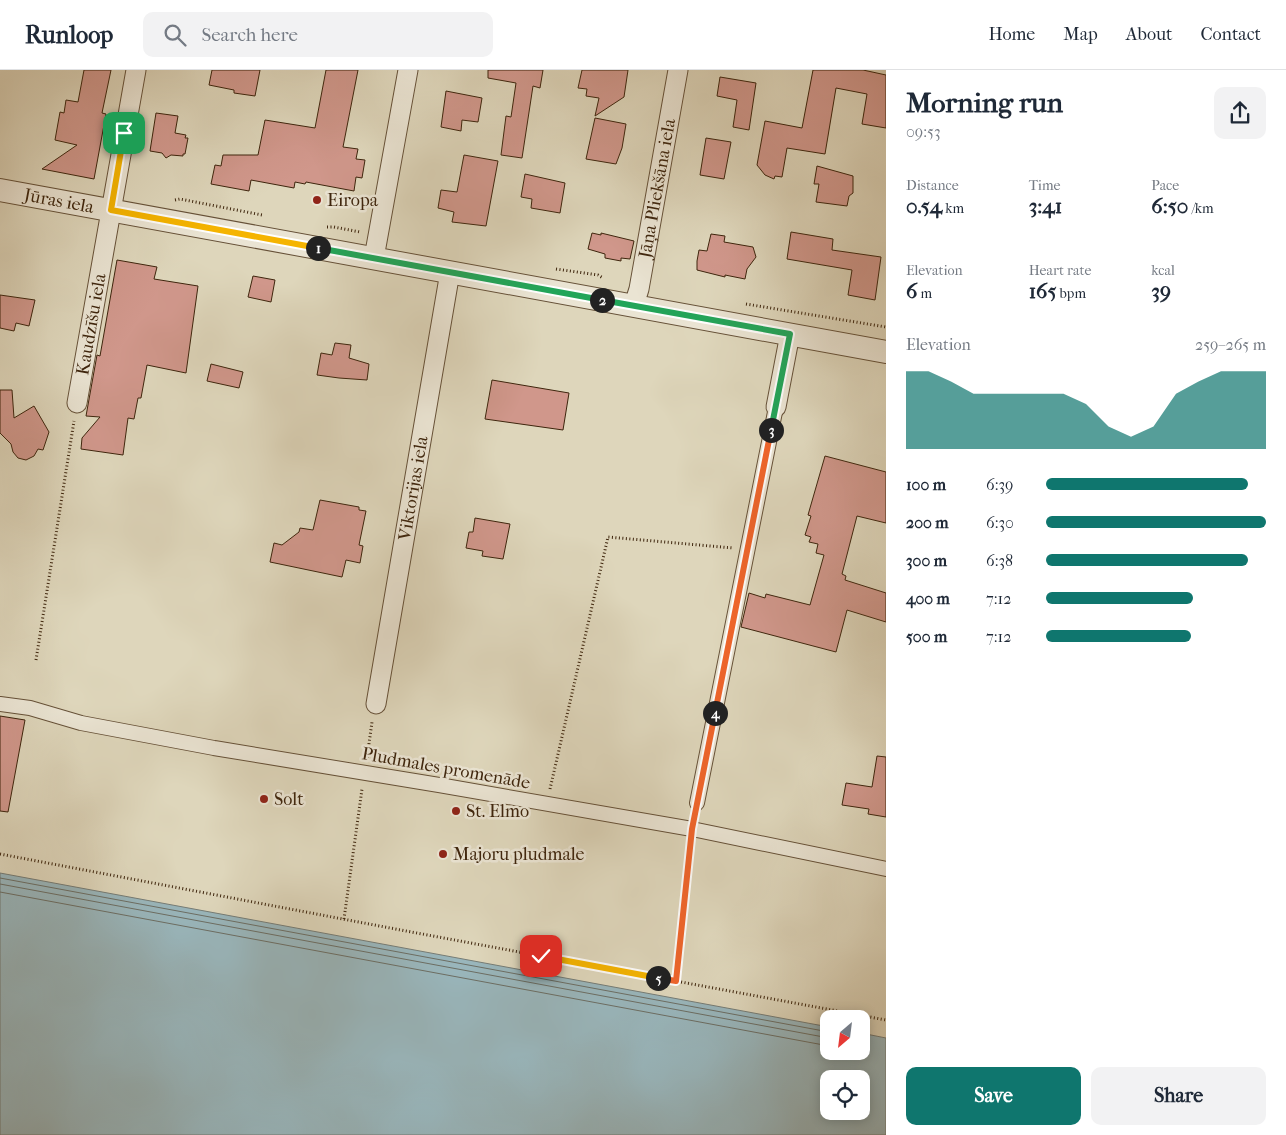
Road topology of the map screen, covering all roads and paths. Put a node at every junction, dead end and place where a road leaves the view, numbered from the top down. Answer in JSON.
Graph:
{"nodes":[{"id":1,"x":136,"y":70,"type":"edge"},
{"id":2,"x":408,"y":70,"type":"edge"},
{"id":3,"x":678,"y":70,"type":"edge"},
{"id":4,"x":0,"y":190,"type":"edge"},
{"id":5,"x":111,"y":210,"type":"junction"},
{"id":6,"x":318,"y":228,"type":"dead end"},
{"id":7,"x":378,"y":236,"type":"junction"},
{"id":8,"x":374,"y":258,"type":"junction"},
{"id":9,"x":450,"y":272,"type":"junction"},
{"id":10,"x":634,"y":306,"type":"junction"},
{"id":11,"x":790,"y":334,"type":"junction"},
{"id":12,"x":886,"y":352,"type":"edge"},
{"id":13,"x":77,"y":403,"type":"joint"},
{"id":14,"x":776,"y":407,"type":"joint"},
{"id":15,"x":748,"y":550,"type":"junction"},
{"id":16,"x":36,"y":660,"type":"dead end"},
{"id":17,"x":0,"y":704,"type":"edge"},
{"id":18,"x":376,"y":704,"type":"dead end"},
{"id":19,"x":362,"y":790,"type":"dead end"},
{"id":20,"x":697,"y":803,"type":"dead end"},
{"id":21,"x":546,"y":804,"type":"junction"},
{"id":22,"x":692,"y":829,"type":"junction"},
{"id":23,"x":0,"y":854,"type":"edge"},
{"id":24,"x":886,"y":869,"type":"edge"},
{"id":25,"x":344,"y":919,"type":"junction"},
{"id":26,"x":676,"y":981,"type":"junction"},
{"id":27,"x":886,"y":1020,"type":"edge"}],
"edges":[{"from":1,"to":5,"type":"street","name":"Kaudzīšu iela"},
{"from":2,"to":7,"type":"street"},
{"from":3,"to":10,"type":"street","name":"Jāņa Pliekšāna iela"},
{"from":4,"to":5,"type":"street","name":"Jūras iela"},
{"from":5,"to":8,"type":"street","name":"Jūras iela"},
{"from":5,"to":13,"type":"street","name":"Kaudzīšu iela"},
{"from":6,"to":7,"type":"path"},
{"from":7,"to":8,"type":"street"},
{"from":8,"to":9,"type":"street","name":"Jūras iela"},
{"from":9,"to":10,"type":"street","name":"Jūras iela"},
{"from":9,"to":18,"type":"street","name":"Viktorijas iela"},
{"from":10,"to":11,"type":"street","name":"Jūras iela"},
{"from":11,"to":12,"type":"street","name":"Jūras iela"},
{"from":11,"to":14,"type":"street"},
{"from":13,"to":16,"type":"path"},
{"from":14,"to":15,"type":"street"},
{"from":15,"to":20,"type":"street"},
{"from":15,"to":21,"type":"path"},
{"from":17,"to":21,"type":"street","name":"Pludmales promenāde"},
{"from":19,"to":25,"type":"path"},
{"from":21,"to":22,"type":"street","name":"Pludmales promenāde"},
{"from":22,"to":24,"type":"street","name":"Pludmales promenāde"},
{"from":22,"to":26,"type":"path"},
{"from":23,"to":25,"type":"path"},
{"from":25,"to":26,"type":"path"},
{"from":26,"to":27,"type":"path"}]}
